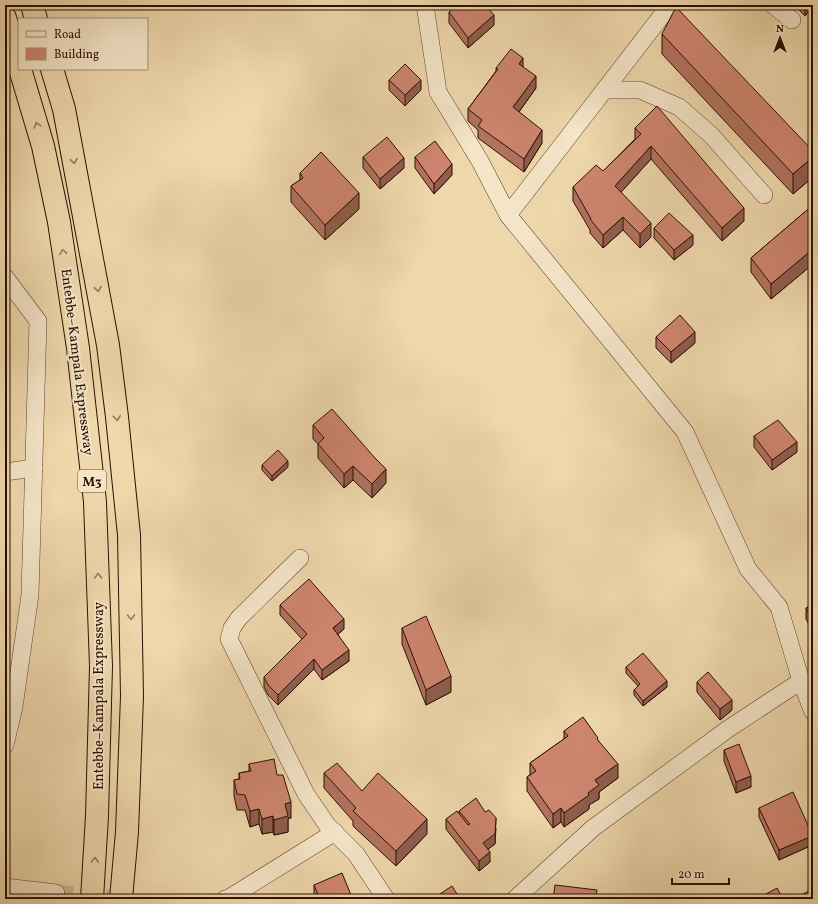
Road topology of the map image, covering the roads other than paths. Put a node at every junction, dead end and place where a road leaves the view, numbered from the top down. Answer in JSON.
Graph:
{"nodes":[{"id":1,"x":32,"y":5,"type":"edge"},
{"id":2,"x":425,"y":5,"type":"edge"},
{"id":3,"x":670,"y":5,"type":"edge"},
{"id":4,"x":773,"y":5,"type":"edge"},
{"id":5,"x":5,"y":18,"type":"edge"},
{"id":6,"x":36,"y":18,"type":"edge"},
{"id":7,"x":792,"y":20,"type":"dead end"},
{"id":8,"x":18,"y":61,"type":"edge"},
{"id":9,"x":20,"y":70,"type":"edge"},
{"id":10,"x":52,"y":70,"type":"edge"},
{"id":11,"x":605,"y":90,"type":"junction"},
{"id":12,"x":764,"y":195,"type":"dead end"},
{"id":13,"x":508,"y":215,"type":"junction"},
{"id":14,"x":5,"y":277,"type":"edge"},
{"id":15,"x":34,"y":468,"type":"junction"},
{"id":16,"x":5,"y":472,"type":"edge"},
{"id":17,"x":300,"y":558,"type":"dead end"},
{"id":18,"x":801,"y":681,"type":"junction"},
{"id":19,"x":813,"y":712,"type":"edge"},
{"id":20,"x":5,"y":745,"type":"edge"},
{"id":21,"x":335,"y":832,"type":"junction"},
{"id":22,"x":5,"y":887,"type":"edge"},
{"id":23,"x":56,"y":893,"type":"tunnel mouth"},
{"id":24,"x":92,"y":899,"type":"edge"},
{"id":25,"x":121,"y":899,"type":"edge"},
{"id":26,"x":225,"y":899,"type":"edge"},
{"id":27,"x":386,"y":899,"type":"edge"},
{"id":28,"x":515,"y":899,"type":"edge"}],
"edges":[{"from":1,"to":6,"type":"highway"},
{"from":2,"to":13,"type":"street"},
{"from":3,"to":11,"type":"street"},
{"from":4,"to":7,"type":"street"},
{"from":5,"to":8,"type":"highway"},
{"from":24,"to":9,"type":"highway","name":"Entebbe–Kampala Expressway","number":"M3","one_way":true},
{"from":10,"to":25,"type":"highway","name":"Entebbe–Kampala Expressway","number":"M3","one_way":true},
{"from":11,"to":12,"type":"street"},
{"from":11,"to":13,"type":"street"},
{"from":13,"to":18,"type":"street"},
{"from":14,"to":15,"type":"street"},
{"from":15,"to":16,"type":"street"},
{"from":15,"to":20,"type":"street"},
{"from":17,"to":21,"type":"street"},
{"from":18,"to":19,"type":"street"},
{"from":18,"to":28,"type":"street"},
{"from":21,"to":26,"type":"street"},
{"from":21,"to":27,"type":"street"},
{"from":22,"to":23,"type":"street"}]}
